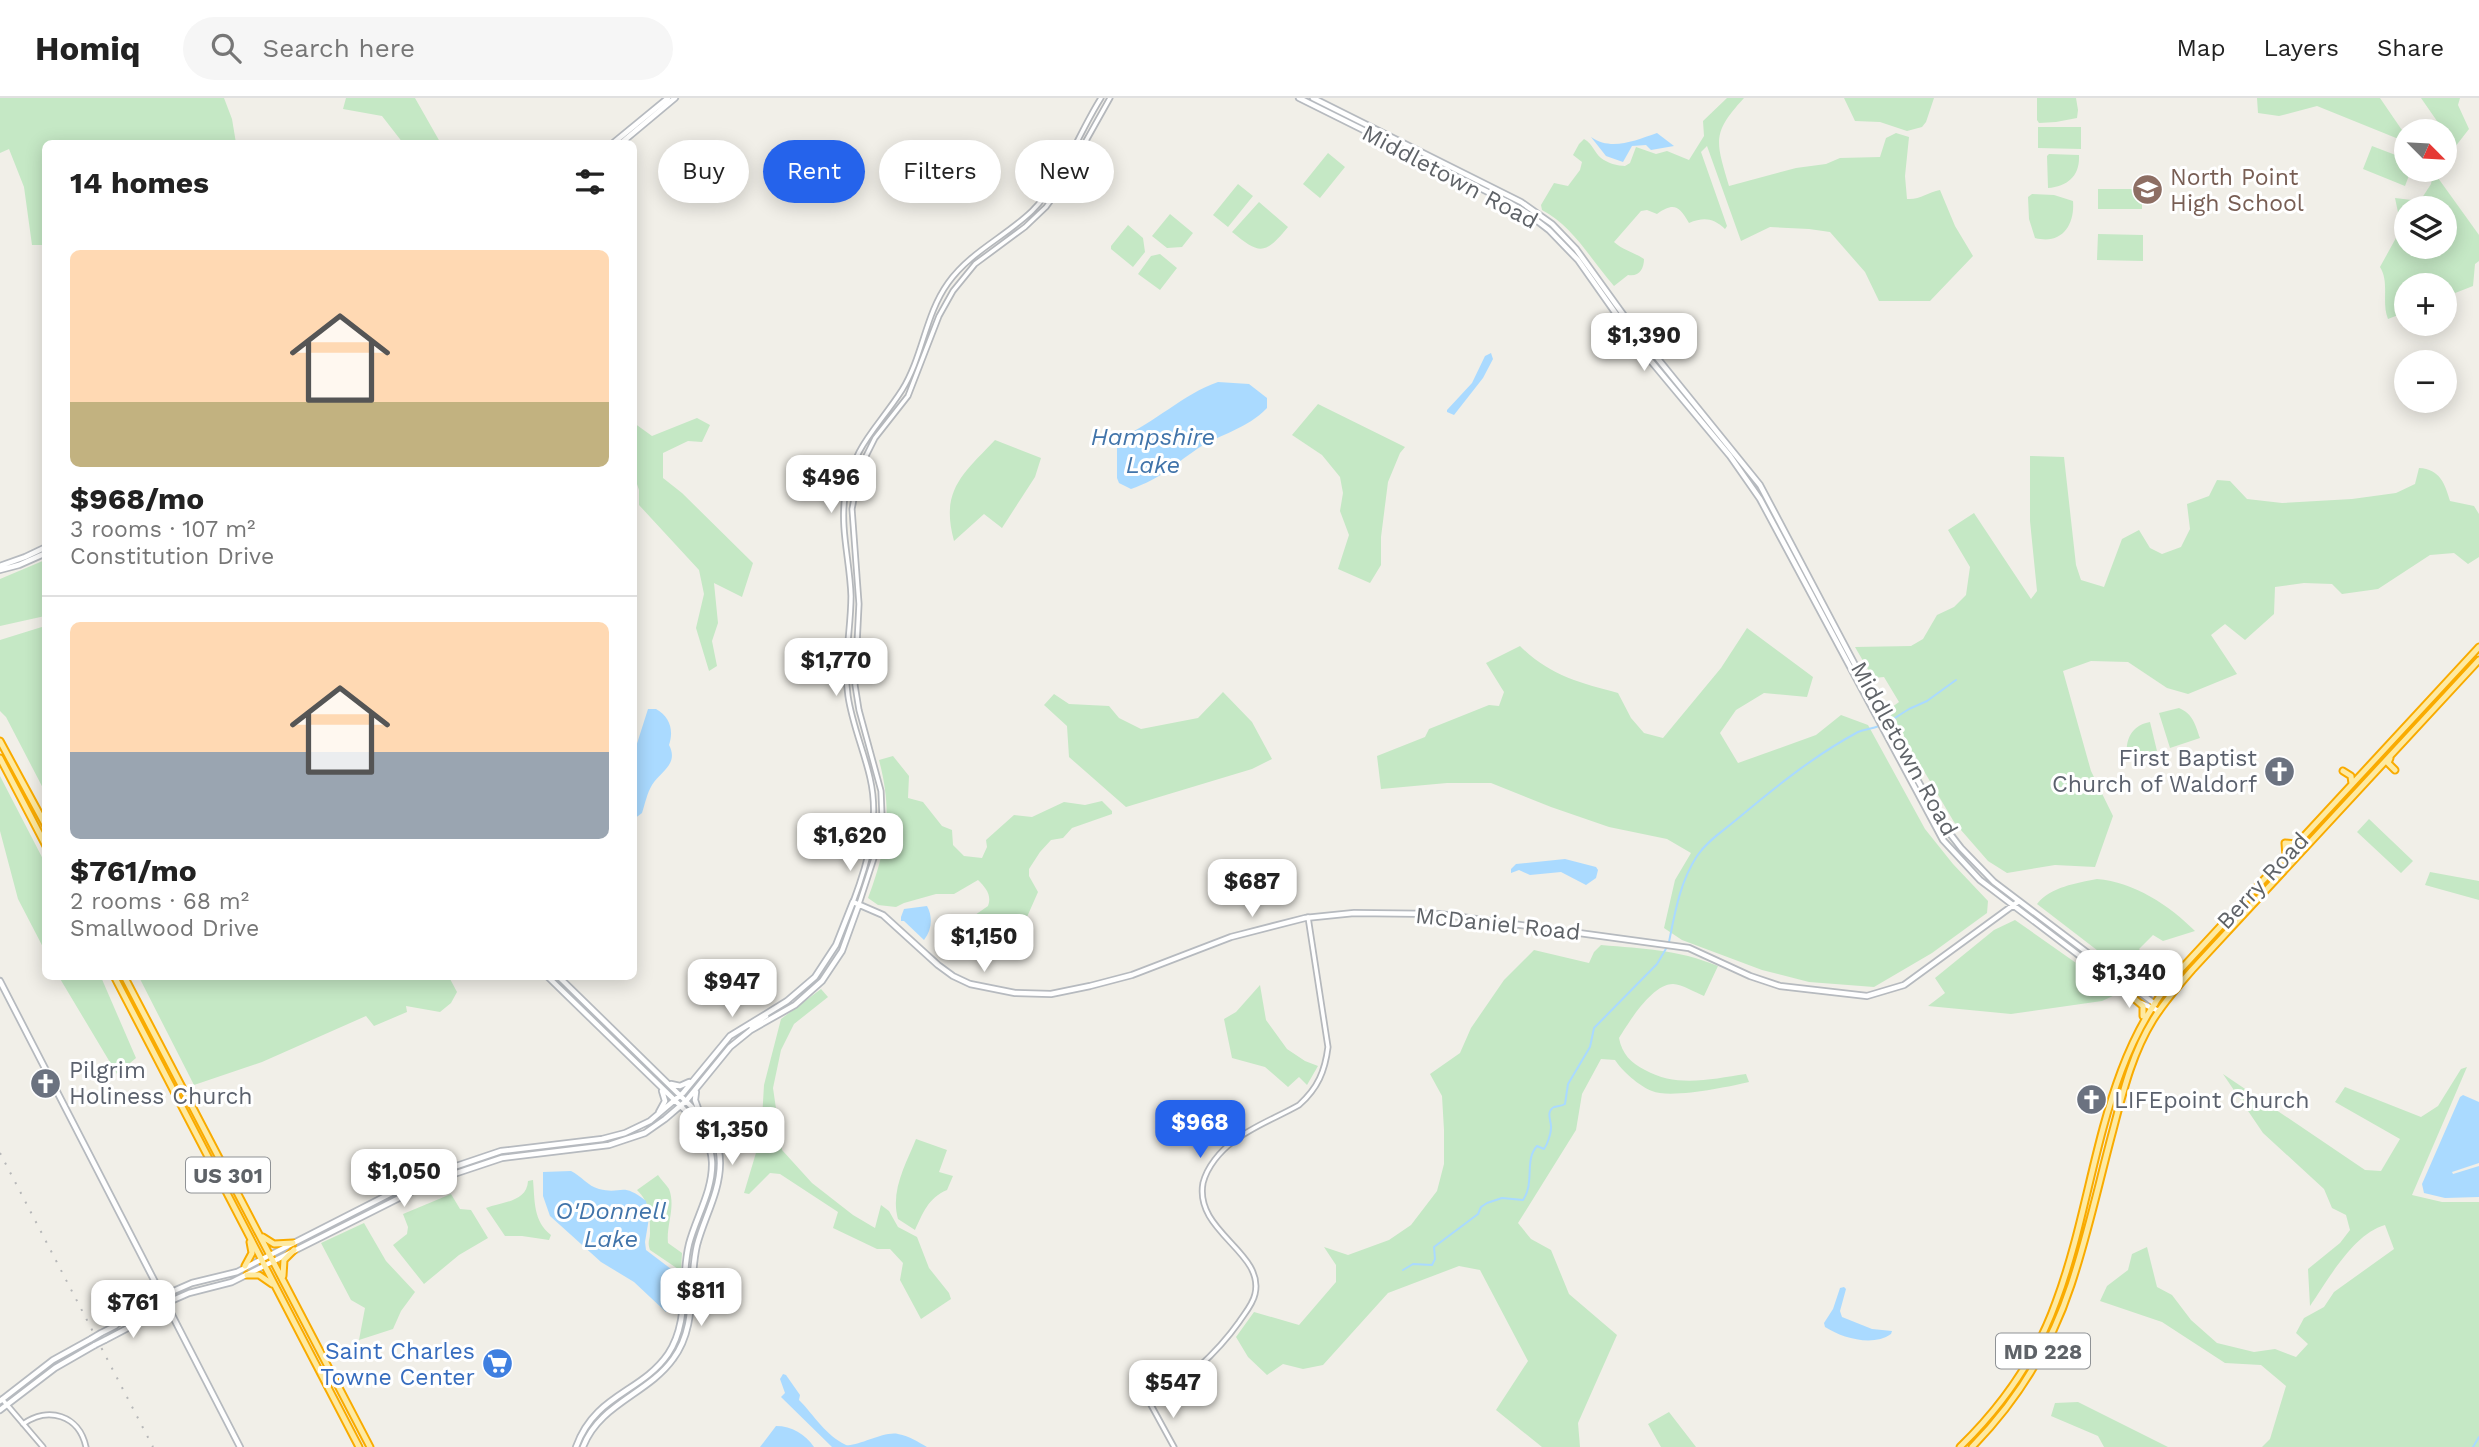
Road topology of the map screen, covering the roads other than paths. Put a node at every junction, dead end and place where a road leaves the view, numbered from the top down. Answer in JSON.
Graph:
{"nodes":[{"id":1,"x":668,"y":98,"type":"edge"},
{"id":2,"x":676,"y":98,"type":"edge"},
{"id":3,"x":1101,"y":98,"type":"edge"},
{"id":4,"x":1111,"y":98,"type":"edge"},
{"id":5,"x":1299,"y":98,"type":"edge"},
{"id":6,"x":1313,"y":98,"type":"edge"},
{"id":7,"x":1321,"y":102,"type":"junction"},
{"id":8,"x":1335,"y":116,"type":"junction"},
{"id":9,"x":617,"y":140,"type":"edge"},
{"id":10,"x":625,"y":140,"type":"edge"},
{"id":11,"x":42,"y":549,"type":"edge"},
{"id":12,"x":42,"y":555,"type":"edge"},
{"id":13,"x":0,"y":568,"type":"edge"},
{"id":14,"x":2479,"y":647,"type":"edge"},
{"id":15,"x":2479,"y":660,"type":"edge"},
{"id":16,"x":1881,"y":718,"type":"junction"},
{"id":17,"x":1888,"y":732,"type":"junction"},
{"id":18,"x":2398,"y":735,"type":"junction"},
{"id":19,"x":0,"y":741,"type":"edge"},
{"id":20,"x":2392,"y":754,"type":"junction"},
{"id":21,"x":0,"y":758,"type":"edge"},
{"id":22,"x":2375,"y":762,"type":"dead end"},
{"id":23,"x":2395,"y":769,"type":"dead end"},
{"id":24,"x":2365,"y":770,"type":"junction"},
{"id":25,"x":2343,"y":771,"type":"dead end"},
{"id":26,"x":2351,"y":785,"type":"junction"},
{"id":27,"x":2348,"y":801,"type":"junction"},
{"id":28,"x":42,"y":819,"type":"edge"},
{"id":29,"x":42,"y":838,"type":"edge"},
{"id":30,"x":2251,"y":894,"type":"junction"},
{"id":31,"x":2019,"y":901,"type":"junction"},
{"id":32,"x":856,"y":903,"type":"junction"},
{"id":33,"x":2012,"y":906,"type":"junction"},
{"id":34,"x":1308,"y":917,"type":"junction"},
{"id":35,"x":2226,"y":934,"type":"junction"},
{"id":36,"x":116,"y":980,"type":"edge"},
{"id":37,"x":126,"y":980,"type":"edge"},
{"id":38,"x":551,"y":980,"type":"edge"},
{"id":39,"x":562,"y":980,"type":"edge"},
{"id":40,"x":0,"y":981,"type":"edge"},
{"id":41,"x":2123,"y":989,"type":"junction"},
{"id":42,"x":797,"y":993,"type":"junction"},
{"id":43,"x":2153,"y":1005,"type":"junction"},
{"id":44,"x":140,"y":1007,"type":"junction"},
{"id":45,"x":132,"y":1010,"type":"junction"},
{"id":46,"x":2159,"y":1011,"type":"junction"},
{"id":47,"x":751,"y":1030,"type":"junction"},
{"id":48,"x":2137,"y":1031,"type":"junction"},
{"id":49,"x":738,"y":1040,"type":"junction"},
{"id":50,"x":712,"y":1056,"type":"junction"},
{"id":51,"x":696,"y":1078,"type":"junction"},
{"id":52,"x":668,"y":1083,"type":"junction"},
{"id":53,"x":699,"y":1086,"type":"junction"},
{"id":54,"x":660,"y":1087,"type":"junction"},
{"id":55,"x":681,"y":1095,"type":"junction"},
{"id":56,"x":675,"y":1101,"type":"junction"},
{"id":57,"x":687,"y":1101,"type":"junction"},
{"id":58,"x":681,"y":1106,"type":"junction"},
{"id":59,"x":700,"y":1115,"type":"junction"},
{"id":60,"x":656,"y":1116,"type":"junction"},
{"id":61,"x":668,"y":1117,"type":"junction"},
{"id":62,"x":693,"y":1118,"type":"junction"},
{"id":63,"x":247,"y":1229,"type":"junction"},
{"id":64,"x":259,"y":1234,"type":"junction"},
{"id":65,"x":293,"y":1243,"type":"junction"},
{"id":66,"x":688,"y":1248,"type":"junction"},
{"id":67,"x":294,"y":1250,"type":"junction"},
{"id":68,"x":270,"y":1254,"type":"junction"},
{"id":69,"x":261,"y":1258,"type":"junction"},
{"id":70,"x":273,"y":1261,"type":"junction"},
{"id":71,"x":265,"y":1265,"type":"junction"},
{"id":72,"x":245,"y":1266,"type":"junction"},
{"id":73,"x":247,"y":1275,"type":"junction"},
{"id":74,"x":692,"y":1276,"type":"junction"},
{"id":75,"x":283,"y":1279,"type":"junction"},
{"id":76,"x":276,"y":1288,"type":"junction"},
{"id":77,"x":161,"y":1296,"type":"junction"},
{"id":78,"x":165,"y":1303,"type":"junction"},
{"id":79,"x":1,"y":1400,"type":"edge"},
{"id":80,"x":6,"y":1405,"type":"junction"},
{"id":81,"x":0,"y":1410,"type":"edge"},
{"id":82,"x":23,"y":1424,"type":"junction"},
{"id":83,"x":43,"y":1447,"type":"edge"},
{"id":84,"x":86,"y":1447,"type":"edge"},
{"id":85,"x":240,"y":1447,"type":"edge"},
{"id":86,"x":359,"y":1447,"type":"edge"},
{"id":87,"x":370,"y":1447,"type":"edge"},
{"id":88,"x":576,"y":1447,"type":"edge"},
{"id":89,"x":583,"y":1447,"type":"edge"},
{"id":90,"x":1174,"y":1447,"type":"edge"},
{"id":91,"x":1960,"y":1447,"type":"edge"},
{"id":92,"x":1972,"y":1447,"type":"edge"}],
"edges":[{"from":1,"to":9,"type":"main road"},
{"from":2,"to":10,"type":"main road"},
{"from":3,"to":32,"type":"street"},
{"from":4,"to":32,"type":"street"},
{"from":5,"to":8,"type":"main road","name":"Middletown Road"},
{"from":6,"to":7,"type":"main road","name":"Middletown Road"},
{"from":7,"to":8,"type":"main road"},
{"from":7,"to":16,"type":"main road","name":"Middletown Road"},
{"from":8,"to":16,"type":"main road","name":"Middletown Road"},
{"from":11,"to":13,"type":"main road"},
{"from":12,"to":13,"type":"main road"},
{"from":14,"to":18,"type":"highway","name":"Berry Road","number":"MD 228"},
{"from":15,"to":20,"type":"highway","name":"Berry Road","number":"MD 228"},
{"from":16,"to":17,"type":"main road","name":"Middletown Road"},
{"from":17,"to":31,"type":"main road","name":"Middletown Road"},
{"from":17,"to":33,"type":"main road","name":"Middletown Road"},
{"from":18,"to":22,"type":"highway"},
{"from":18,"to":24,"type":"highway","name":"Berry Road","number":"MD 228"},
{"from":19,"to":28,"type":"highway"},
{"from":20,"to":23,"type":"highway"},
{"from":20,"to":27,"type":"highway","name":"Berry Road","number":"MD 228"},
{"from":21,"to":29,"type":"highway"},
{"from":24,"to":26,"type":"highway","name":"Berry Road","number":"MD 228"},
{"from":24,"to":27,"type":"highway"},
{"from":25,"to":26,"type":"highway"},
{"from":26,"to":30,"type":"highway","name":"Berry Road","number":"MD 228"},
{"from":27,"to":35,"type":"highway","name":"Berry Road","number":"MD 228"},
{"from":30,"to":35,"type":"highway"},
{"from":30,"to":43,"type":"highway","name":"Berry Road","number":"MD 228"},
{"from":31,"to":33,"type":"main road","name":"McDaniel Road"},
{"from":31,"to":43,"type":"main road","name":"Middletown Road"},
{"from":32,"to":34,"type":"main road","name":"McDaniel Road"},
{"from":32,"to":42,"type":"main road"},
{"from":32,"to":47,"type":"main road"},
{"from":33,"to":34,"type":"main road","name":"McDaniel Road"},
{"from":33,"to":41,"type":"main road","name":"Middletown Road"},
{"from":34,"to":90,"type":"street"},
{"from":35,"to":46,"type":"highway","name":"Berry Road","number":"MD 228"},
{"from":36,"to":45,"type":"highway","number":"US 301"},
{"from":37,"to":44,"type":"highway","number":"US 301"},
{"from":38,"to":54,"type":"main road"},
{"from":39,"to":52,"type":"main road"},
{"from":40,"to":77,"type":"main road"},
{"from":41,"to":43,"type":"main road","name":"Middletown Road"},
{"from":41,"to":48,"type":"highway"},
{"from":42,"to":47,"type":"main road"},
{"from":42,"to":50,"type":"main road"},
{"from":43,"to":46,"type":"main road","name":"Middletown Road"},
{"from":43,"to":48,"type":"highway","name":"Berry Road","number":"MD 228"},
{"from":44,"to":45,"type":"highway"},
{"from":44,"to":64,"type":"highway","number":"US 301"},
{"from":45,"to":63,"type":"highway","number":"US 301"},
{"from":46,"to":92,"type":"highway","name":"Berry Road","number":"MD 228"},
{"from":47,"to":49,"type":"main road"},
{"from":48,"to":91,"type":"highway","name":"Berry Road","number":"MD 228"},
{"from":49,"to":50,"type":"main road"},
{"from":49,"to":53,"type":"main road"},
{"from":50,"to":51,"type":"main road"},
{"from":51,"to":52,"type":"main road"},
{"from":51,"to":55,"type":"main road"},
{"from":52,"to":55,"type":"main road"},
{"from":53,"to":57,"type":"main road"},
{"from":53,"to":59,"type":"main road"},
{"from":54,"to":56,"type":"main road"},
{"from":54,"to":60,"type":"main road"},
{"from":55,"to":56,"type":"main road"},
{"from":55,"to":57,"type":"main road"},
{"from":56,"to":58,"type":"main road"},
{"from":56,"to":60,"type":"main road"},
{"from":57,"to":58,"type":"main road"},
{"from":57,"to":59,"type":"main road"},
{"from":58,"to":61,"type":"main road"},
{"from":58,"to":62,"type":"main road"},
{"from":59,"to":74,"type":"main road"},
{"from":60,"to":65,"type":"main road"},
{"from":61,"to":62,"type":"main road"},
{"from":61,"to":67,"type":"main road"},
{"from":62,"to":66,"type":"main road"},
{"from":63,"to":69,"type":"highway","number":"US 301"},
{"from":63,"to":72,"type":"highway"},
{"from":64,"to":65,"type":"highway"},
{"from":64,"to":68,"type":"highway","number":"US 301"},
{"from":65,"to":68,"type":"main road"},
{"from":66,"to":74,"type":"main road"},
{"from":66,"to":88,"type":"main road"},
{"from":67,"to":70,"type":"main road"},
{"from":67,"to":75,"type":"highway"},
{"from":68,"to":69,"type":"main road"},
{"from":68,"to":70,"type":"highway","number":"US 301"},
{"from":69,"to":71,"type":"highway","number":"US 301"},
{"from":69,"to":72,"type":"main road"},
{"from":70,"to":71,"type":"main road"},
{"from":70,"to":75,"type":"highway","number":"US 301"},
{"from":71,"to":73,"type":"main road"},
{"from":71,"to":76,"type":"highway","number":"US 301"},
{"from":72,"to":77,"type":"main road"},
{"from":73,"to":76,"type":"highway"},
{"from":73,"to":78,"type":"main road"},
{"from":74,"to":89,"type":"main road"},
{"from":75,"to":87,"type":"highway","number":"US 301"},
{"from":76,"to":86,"type":"highway","number":"US 301"},
{"from":77,"to":78,"type":"main road"},
{"from":77,"to":79,"type":"main road","bridge":true},
{"from":78,"to":80,"type":"main road","bridge":true},
{"from":78,"to":85,"type":"main road"},
{"from":79,"to":80,"type":"street"},
{"from":80,"to":81,"type":"main road"},
{"from":80,"to":82,"type":"street"},
{"from":82,"to":83,"type":"street"},
{"from":82,"to":84,"type":"street"}]}
